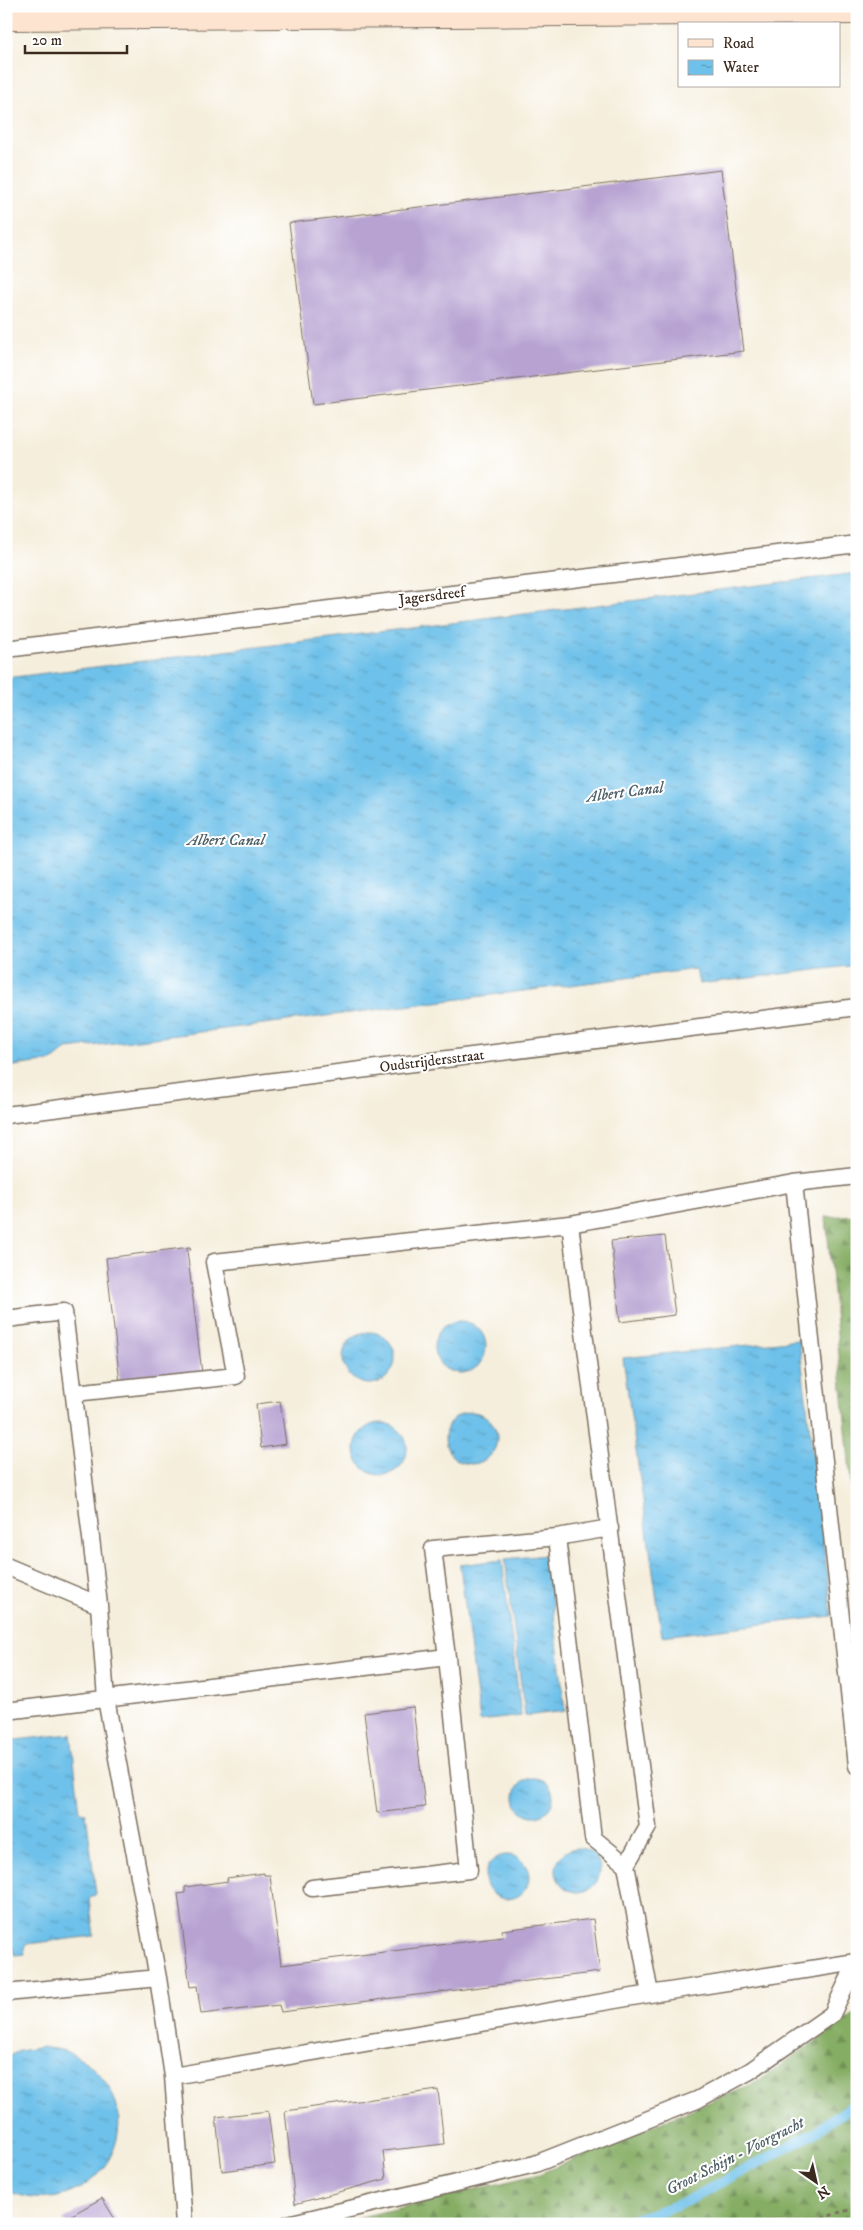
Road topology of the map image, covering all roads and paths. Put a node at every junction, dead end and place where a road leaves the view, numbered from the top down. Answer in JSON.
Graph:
{"nodes":[{"id":1,"x":857,"y":10,"type":"edge"},
{"id":2,"x":6,"y":16,"type":"edge"},
{"id":3,"x":857,"y":544,"type":"edge"},
{"id":4,"x":6,"y":649,"type":"edge"},
{"id":5,"x":857,"y":1007,"type":"edge"},
{"id":6,"x":6,"y":1115,"type":"edge"},
{"id":7,"x":857,"y":1176,"type":"edge"},
{"id":8,"x":794,"y":1183,"type":"junction"},
{"id":9,"x":570,"y":1224,"type":"junction"},
{"id":10,"x":6,"y":1319,"type":"edge"},
{"id":11,"x":74,"y":1393,"type":"junction"},
{"id":12,"x":610,"y":1528,"type":"junction"},
{"id":13,"x":558,"y":1537,"type":"junction"},
{"id":14,"x":6,"y":1566,"type":"edge"},
{"id":15,"x":99,"y":1605,"type":"junction"},
{"id":16,"x":447,"y":1657,"type":"junction"},
{"id":17,"x":106,"y":1698,"type":"junction"},
{"id":18,"x":6,"y":1712,"type":"edge"},
{"id":19,"x":857,"y":1766,"type":"edge"},
{"id":20,"x":626,"y":1865,"type":"junction"},
{"id":21,"x":312,"y":1888,"type":"dead end"},
{"id":22,"x":856,"y":1962,"type":"edge"},
{"id":23,"x":158,"y":1978,"type":"junction"},
{"id":24,"x":6,"y":1993,"type":"edge"},
{"id":25,"x":650,"y":1994,"type":"junction"},
{"id":26,"x":172,"y":2076,"type":"junction"},
{"id":27,"x":857,"y":2206,"type":"edge"},
{"id":28,"x":184,"y":2224,"type":"edge"},
{"id":29,"x":288,"y":2224,"type":"edge"},
{"id":30,"x":807,"y":2224,"type":"edge"}],
"edges":[{"from":1,"to":2,"type":"street"},
{"from":3,"to":4,"type":"lane","name":"Jagersdreef"},
{"from":5,"to":6,"type":"lane","name":"Oudstrijdersstraat"},
{"from":7,"to":8,"type":"lane"},
{"from":8,"to":9,"type":"lane"},
{"from":8,"to":19,"type":"lane"},
{"from":9,"to":11,"type":"lane"},
{"from":9,"to":12,"type":"lane"},
{"from":10,"to":11,"type":"lane"},
{"from":11,"to":15,"type":"lane"},
{"from":12,"to":13,"type":"lane"},
{"from":12,"to":20,"type":"lane"},
{"from":13,"to":16,"type":"lane"},
{"from":13,"to":20,"type":"lane"},
{"from":14,"to":15,"type":"lane"},
{"from":15,"to":17,"type":"lane"},
{"from":16,"to":17,"type":"lane"},
{"from":16,"to":21,"type":"lane"},
{"from":17,"to":18,"type":"lane"},
{"from":17,"to":23,"type":"lane"},
{"from":20,"to":25,"type":"lane"},
{"from":22,"to":25,"type":"lane"},
{"from":22,"to":29,"type":"lane"},
{"from":23,"to":24,"type":"lane"},
{"from":23,"to":26,"type":"lane"},
{"from":25,"to":26,"type":"lane"},
{"from":26,"to":28,"type":"lane"},
{"from":27,"to":30,"type":"path"}]}
